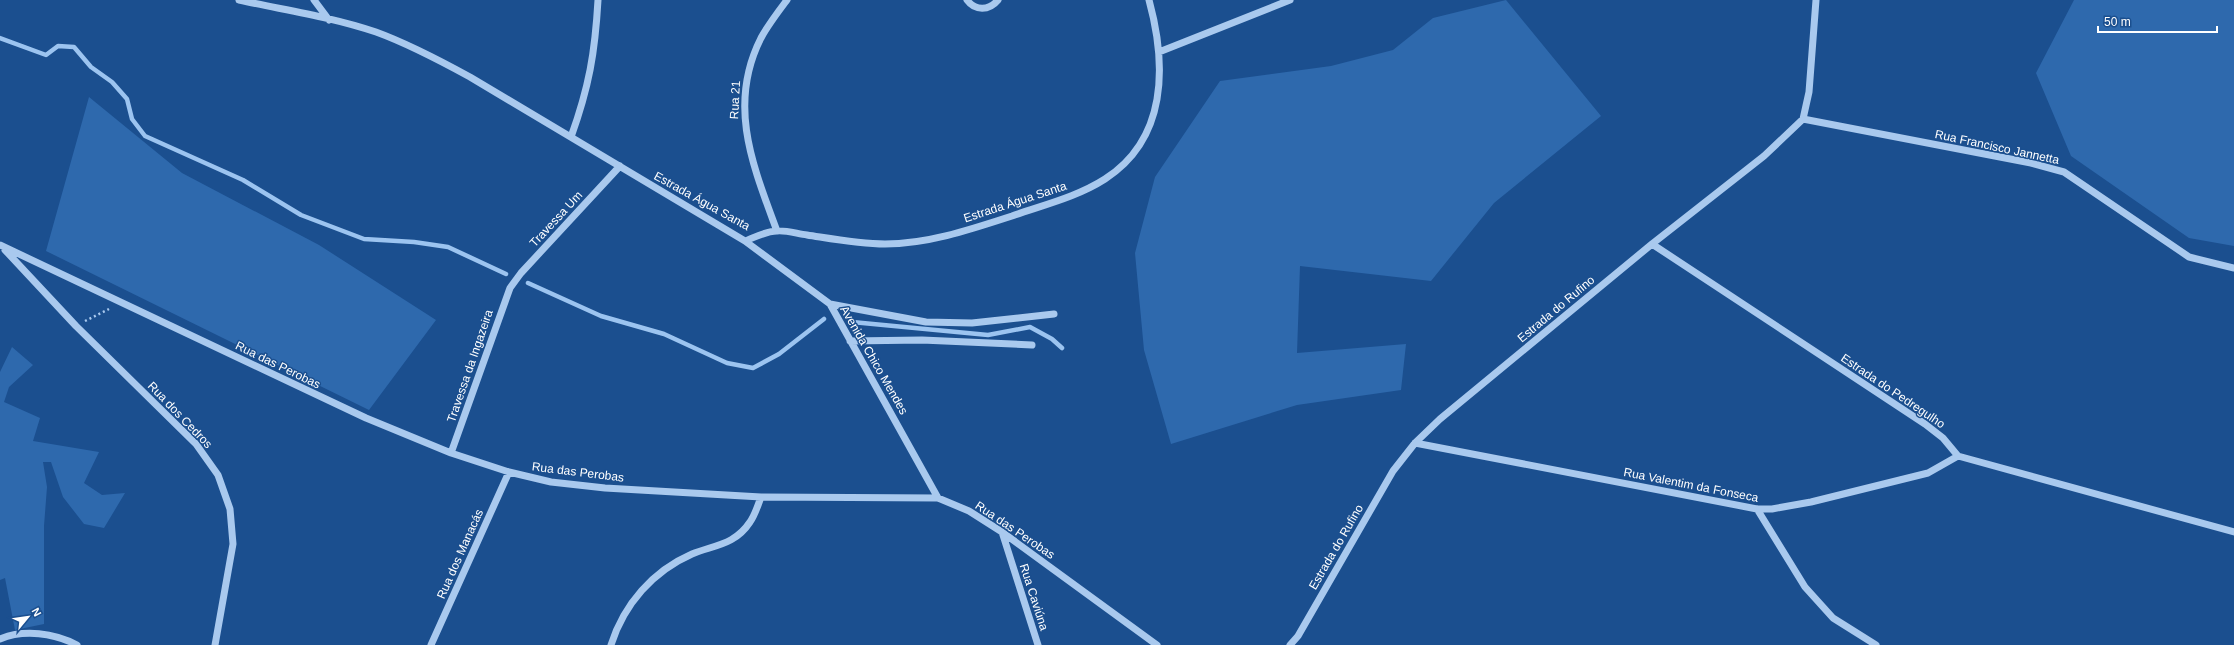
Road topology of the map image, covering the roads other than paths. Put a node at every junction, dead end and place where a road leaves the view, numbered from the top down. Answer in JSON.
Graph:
{"nodes":[{"id":1,"x":239,"y":0,"type":"edge"},
{"id":2,"x":314,"y":0,"type":"edge"},
{"id":3,"x":598,"y":0,"type":"edge"},
{"id":4,"x":786,"y":0,"type":"edge"},
{"id":5,"x":967,"y":0,"type":"edge"},
{"id":6,"x":998,"y":0,"type":"edge"},
{"id":7,"x":1149,"y":0,"type":"edge"},
{"id":8,"x":1290,"y":0,"type":"edge"},
{"id":9,"x":1816,"y":0,"type":"edge"},
{"id":10,"x":329,"y":20,"type":"junction"},
{"id":11,"x":1159,"y":52,"type":"junction"},
{"id":12,"x":1803,"y":119,"type":"junction"},
{"id":13,"x":571,"y":137,"type":"junction"},
{"id":14,"x":620,"y":166,"type":"junction"},
{"id":15,"x":777,"y":231,"type":"junction"},
{"id":16,"x":745,"y":240,"type":"junction"},
{"id":17,"x":1652,"y":244,"type":"junction"},
{"id":18,"x":1,"y":246,"type":"edge"},
{"id":19,"x":2234,"y":268,"type":"edge"},
{"id":20,"x":510,"y":288,"type":"joint"},
{"id":21,"x":830,"y":304,"type":"junction"},
{"id":22,"x":1054,"y":314,"type":"dead end"},
{"id":23,"x":850,"y":341,"type":"junction"},
{"id":24,"x":1032,"y":345,"type":"dead end"},
{"id":25,"x":1415,"y":443,"type":"junction"},
{"id":26,"x":451,"y":453,"type":"junction"},
{"id":27,"x":1958,"y":456,"type":"junction"},
{"id":28,"x":509,"y":472,"type":"junction"},
{"id":29,"x":761,"y":497,"type":"junction"},
{"id":30,"x":938,"y":498,"type":"junction"},
{"id":31,"x":1757,"y":509,"type":"junction"},
{"id":32,"x":1002,"y":532,"type":"junction"},
{"id":33,"x":2234,"y":532,"type":"edge"},
{"id":34,"x":0,"y":640,"type":"edge"},
{"id":35,"x":77,"y":645,"type":"edge"},
{"id":36,"x":215,"y":645,"type":"edge"},
{"id":37,"x":431,"y":645,"type":"edge"},
{"id":38,"x":611,"y":645,"type":"edge"},
{"id":39,"x":1038,"y":645,"type":"edge"},
{"id":40,"x":1157,"y":645,"type":"edge"},
{"id":41,"x":1290,"y":645,"type":"edge"},
{"id":42,"x":1876,"y":645,"type":"edge"}],
"edges":[{"from":1,"to":10,"type":"street","name":"Estrada Água Santa"},
{"from":2,"to":10,"type":"street"},
{"from":3,"to":13,"type":"street"},
{"from":4,"to":15,"type":"street","name":"Rua 21"},
{"from":5,"to":6,"type":"street"},
{"from":7,"to":11,"type":"street","name":"Estrada Água Santa"},
{"from":8,"to":11,"type":"street"},
{"from":9,"to":12,"type":"street"},
{"from":10,"to":13,"type":"street","name":"Estrada Água Santa"},
{"from":11,"to":15,"type":"street","name":"Estrada Água Santa"},
{"from":12,"to":17,"type":"street","name":"Estrada do Rufino"},
{"from":12,"to":19,"type":"street","name":"Rua Francisco Jannetta"},
{"from":13,"to":14,"type":"street","name":"Estrada Água Santa"},
{"from":14,"to":16,"type":"street","name":"Estrada Água Santa"},
{"from":14,"to":20,"type":"street","name":"Travessa Um"},
{"from":15,"to":16,"type":"street","name":"Estrada Água Santa"},
{"from":16,"to":21,"type":"street","name":"Avenida Chico Mendes"},
{"from":17,"to":25,"type":"street","name":"Estrada do Rufino"},
{"from":17,"to":27,"type":"street","name":"Estrada do Pedregulho"},
{"from":18,"to":26,"type":"street","name":"Rua das Perobas"},
{"from":18,"to":36,"type":"street","name":"Rua dos Cedros"},
{"from":20,"to":26,"type":"street","name":"Travessa da Ingazeira"},
{"from":21,"to":22,"type":"street"},
{"from":21,"to":23,"type":"street","name":"Avenida Chico Mendes"},
{"from":23,"to":24,"type":"street"},
{"from":23,"to":30,"type":"street","name":"Avenida Chico Mendes"},
{"from":25,"to":31,"type":"street","name":"Rua Valentim da Fonseca"},
{"from":25,"to":41,"type":"street","name":"Estrada do Rufino"},
{"from":26,"to":28,"type":"street","name":"Rua das Perobas"},
{"from":27,"to":31,"type":"street","name":"Rua Valentim da Fonseca"},
{"from":27,"to":33,"type":"street"},
{"from":28,"to":29,"type":"street","name":"Rua das Perobas"},
{"from":28,"to":37,"type":"street","name":"Rua dos Manacás"},
{"from":29,"to":30,"type":"street","name":"Rua das Perobas"},
{"from":29,"to":38,"type":"street"},
{"from":30,"to":32,"type":"street","name":"Rua das Perobas"},
{"from":31,"to":42,"type":"street"},
{"from":32,"to":39,"type":"street","name":"Rua Caviúna"},
{"from":32,"to":40,"type":"street","name":"Rua das Perobas"},
{"from":34,"to":35,"type":"street"}]}
